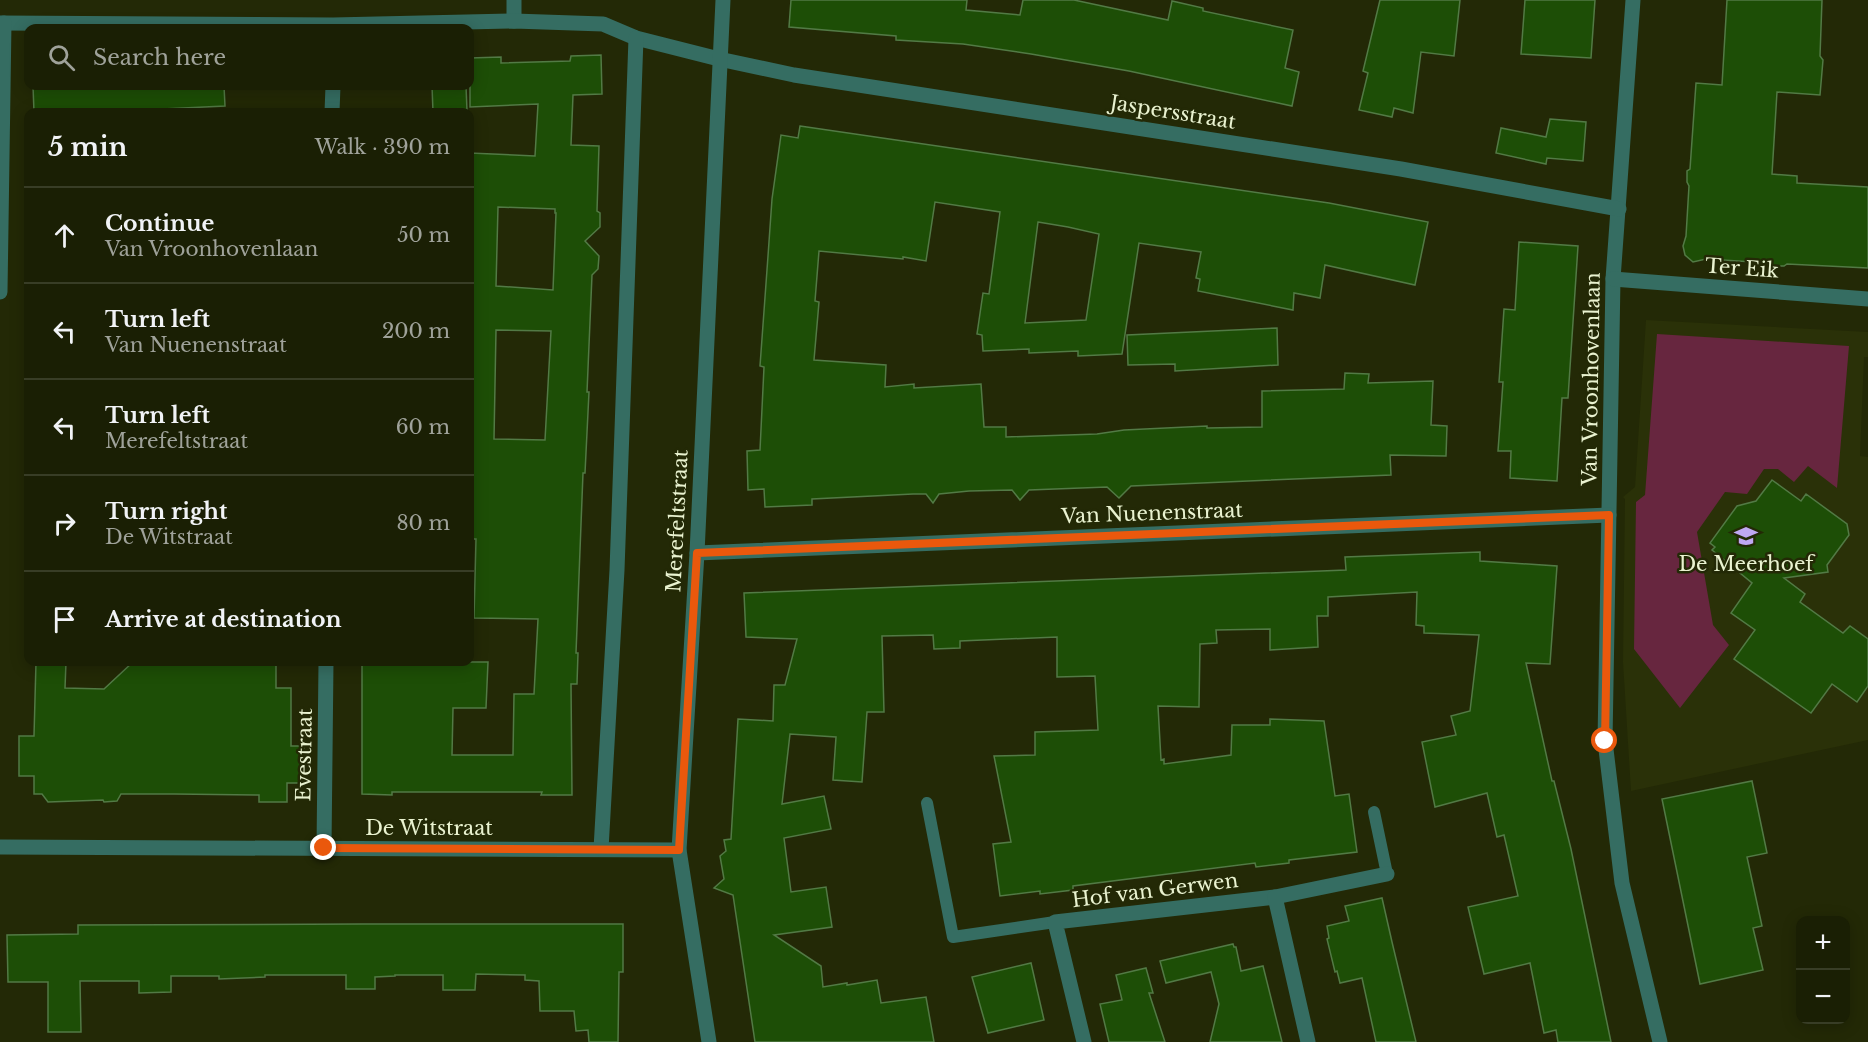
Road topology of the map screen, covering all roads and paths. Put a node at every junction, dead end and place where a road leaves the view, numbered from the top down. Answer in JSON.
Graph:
{"nodes":[{"id":1,"x":514,"y":0,"type":"edge"},
{"id":2,"x":723,"y":0,"type":"edge"},
{"id":3,"x":1633,"y":0,"type":"edge"},
{"id":4,"x":514,"y":21,"type":"junction"},
{"id":5,"x":2,"y":23,"type":"edge"},
{"id":6,"x":85,"y":24,"type":"edge"},
{"id":7,"x":424,"y":24,"type":"edge"},
{"id":8,"x":636,"y":38,"type":"junction"},
{"id":9,"x":719,"y":59,"type":"junction"},
{"id":10,"x":333,"y":90,"type":"edge"},
{"id":11,"x":333,"y":108,"type":"edge"},
{"id":12,"x":1619,"y":209,"type":"junction"},
{"id":13,"x":1613,"y":279,"type":"junction"},
{"id":14,"x":0,"y":292,"type":"edge"},
{"id":15,"x":1868,"y":299,"type":"edge"},
{"id":16,"x":1609,"y":515,"type":"junction"},
{"id":17,"x":697,"y":553,"type":"junction"},
{"id":18,"x":326,"y":666,"type":"edge"},
{"id":19,"x":927,"y":803,"type":"dead end"},
{"id":20,"x":1374,"y":812,"type":"dead end"},
{"id":21,"x":0,"y":847,"type":"edge"},
{"id":22,"x":324,"y":848,"type":"junction"},
{"id":23,"x":601,"y":849,"type":"junction"},
{"id":24,"x":679,"y":850,"type":"junction"},
{"id":25,"x":1387,"y":874,"type":"joint"},
{"id":26,"x":1275,"y":897,"type":"junction"},
{"id":27,"x":1055,"y":922,"type":"junction"},
{"id":28,"x":709,"y":1042,"type":"edge"},
{"id":29,"x":1084,"y":1042,"type":"edge"},
{"id":30,"x":1308,"y":1042,"type":"edge"},
{"id":31,"x":1660,"y":1042,"type":"edge"}],
"edges":[{"from":1,"to":4,"type":"street"},
{"from":2,"to":9,"type":"street","name":"Merefeltstraat"},
{"from":3,"to":12,"type":"street","name":"Van Vroonhovenlaan"},
{"from":4,"to":7,"type":"street","name":"Jaspersstraat"},
{"from":4,"to":8,"type":"street","name":"Jaspersstraat"},
{"from":5,"to":6,"type":"street","name":"Jaspersstraat"},
{"from":5,"to":14,"type":"street"},
{"from":8,"to":9,"type":"street","name":"Jaspersstraat"},
{"from":8,"to":23,"type":"street"},
{"from":9,"to":12,"type":"street","name":"Jaspersstraat"},
{"from":9,"to":17,"type":"street","name":"Merefeltstraat"},
{"from":10,"to":11,"type":"street"},
{"from":12,"to":13,"type":"street","name":"Van Vroonhovenlaan"},
{"from":13,"to":15,"type":"street","name":"Ter Eik"},
{"from":13,"to":16,"type":"street","name":"Van Vroonhovenlaan"},
{"from":16,"to":17,"type":"street","name":"Van Nuenenstraat"},
{"from":16,"to":31,"type":"street","name":"Van Vroonhovenlaan"},
{"from":17,"to":24,"type":"street","name":"Merefeltstraat"},
{"from":18,"to":22,"type":"street","name":"Evestraat"},
{"from":19,"to":27,"type":"lane"},
{"from":20,"to":25,"type":"lane"},
{"from":21,"to":22,"type":"street","name":"De Witstraat"},
{"from":22,"to":23,"type":"street","name":"De Witstraat"},
{"from":23,"to":24,"type":"street","name":"De Witstraat"},
{"from":24,"to":28,"type":"street","name":"Merefeltstraat"},
{"from":25,"to":26,"type":"street","name":"Hof van Gerwen"},
{"from":26,"to":27,"type":"street","name":"Hof van Gerwen"},
{"from":26,"to":30,"type":"street"},
{"from":27,"to":29,"type":"street","name":"Hof van Gerwen"}]}
